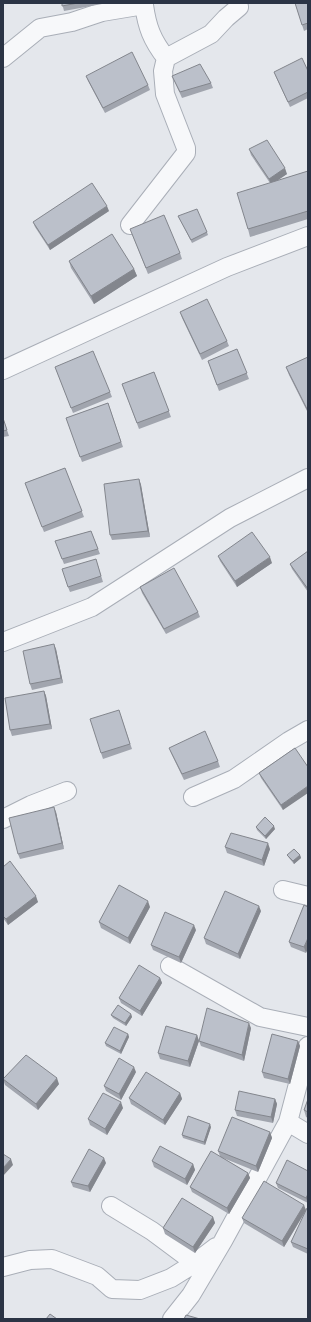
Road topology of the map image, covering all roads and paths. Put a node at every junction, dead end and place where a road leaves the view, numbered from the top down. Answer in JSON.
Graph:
{"nodes":[{"id":1,"x":238,"y":3,"type":"edge"},
{"id":2,"x":144,"y":4,"type":"edge"},
{"id":3,"x":3,"y":58,"type":"edge"},
{"id":4,"x":166,"y":58,"type":"junction"},
{"id":5,"x":130,"y":225,"type":"dead end"},
{"id":6,"x":308,"y":236,"type":"edge"},
{"id":7,"x":3,"y":370,"type":"edge"},
{"id":8,"x":308,"y":478,"type":"edge"},
{"id":9,"x":3,"y":642,"type":"edge"},
{"id":10,"x":308,"y":730,"type":"edge"},
{"id":11,"x":67,"y":791,"type":"dead end"},
{"id":12,"x":193,"y":797,"type":"dead end"},
{"id":13,"x":3,"y":819,"type":"edge"},
{"id":14,"x":283,"y":890,"type":"dead end"},
{"id":15,"x":308,"y":896,"type":"edge"},
{"id":16,"x":170,"y":966,"type":"dead end"},
{"id":17,"x":308,"y":1027,"type":"edge"},
{"id":18,"x":308,"y":1046,"type":"edge"},
{"id":19,"x":288,"y":1122,"type":"junction"},
{"id":20,"x":308,"y":1134,"type":"edge"},
{"id":21,"x":111,"y":1206,"type":"dead end"},
{"id":22,"x":223,"y":1241,"type":"junction"},
{"id":23,"x":195,"y":1263,"type":"junction"},
{"id":24,"x":3,"y":1267,"type":"edge"},
{"id":25,"x":172,"y":1319,"type":"edge"}],
"edges":[{"from":1,"to":4,"type":"street"},
{"from":2,"to":3,"type":"street"},
{"from":2,"to":4,"type":"street"},
{"from":4,"to":5,"type":"street"},
{"from":6,"to":7,"type":"street"},
{"from":8,"to":9,"type":"street"},
{"from":10,"to":12,"type":"street"},
{"from":11,"to":13,"type":"street"},
{"from":14,"to":15,"type":"street"},
{"from":16,"to":17,"type":"street"},
{"from":18,"to":19,"type":"street"},
{"from":19,"to":20,"type":"street"},
{"from":19,"to":22,"type":"street"},
{"from":21,"to":23,"type":"street"},
{"from":22,"to":23,"type":"street"},
{"from":22,"to":25,"type":"street"},
{"from":23,"to":24,"type":"street"}]}
